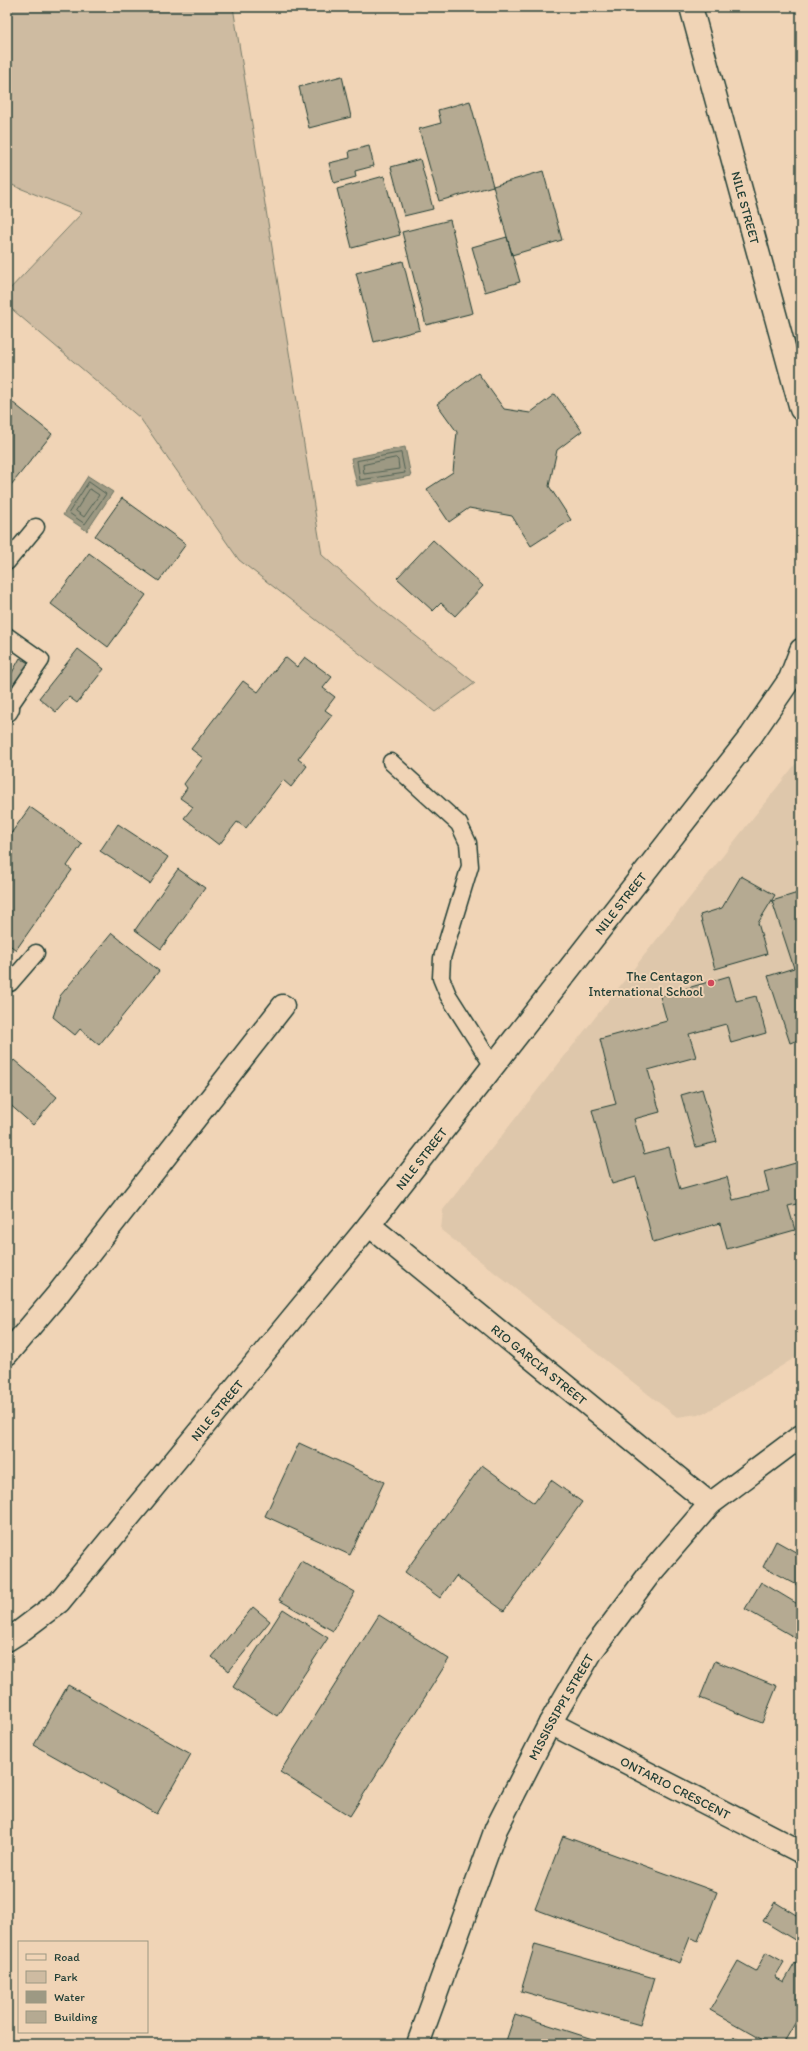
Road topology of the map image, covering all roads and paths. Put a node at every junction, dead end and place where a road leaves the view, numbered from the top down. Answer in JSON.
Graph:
{"nodes":[{"id":1,"x":691,"y":7,"type":"edge"},
{"id":2,"x":801,"y":409,"type":"edge"},
{"id":3,"x":36,"y":528,"type":"dead end"},
{"id":4,"x":7,"y":562,"type":"edge"},
{"id":5,"x":7,"y":636,"type":"edge"},
{"id":6,"x":801,"y":650,"type":"edge"},
{"id":7,"x":8,"y":709,"type":"edge"},
{"id":8,"x":391,"y":762,"type":"dead end"},
{"id":9,"x":36,"y":953,"type":"dead end"},
{"id":10,"x":7,"y":983,"type":"edge"},
{"id":11,"x":283,"y":1006,"type":"dead end"},
{"id":12,"x":493,"y":1066,"type":"junction"},
{"id":13,"x":369,"y":1225,"type":"junction"},
{"id":14,"x":7,"y":1354,"type":"edge"},
{"id":15,"x":801,"y":1436,"type":"edge"},
{"id":16,"x":710,"y":1504,"type":"junction"},
{"id":17,"x":7,"y":1640,"type":"edge"},
{"id":18,"x":550,"y":1723,"type":"junction"},
{"id":19,"x":801,"y":1852,"type":"edge"},
{"id":20,"x":418,"y":2044,"type":"edge"}],
"edges":[{"from":1,"to":2,"type":"street","name":"NILE STREET"},
{"from":3,"to":4,"type":"lane"},
{"from":5,"to":7,"type":"lane"},
{"from":6,"to":12,"type":"street","name":"NILE STREET"},
{"from":8,"to":12,"type":"lane"},
{"from":9,"to":10,"type":"lane"},
{"from":11,"to":14,"type":"street"},
{"from":12,"to":13,"type":"street","name":"NILE STREET"},
{"from":13,"to":16,"type":"street","name":"RIO GARCIA STREET"},
{"from":13,"to":17,"type":"street","name":"NILE STREET"},
{"from":15,"to":16,"type":"street","name":"MISSISSIPPI STREET"},
{"from":16,"to":18,"type":"street","name":"MISSISSIPPI STREET"},
{"from":18,"to":19,"type":"street","name":"ONTARIO CRESCENT"},
{"from":18,"to":20,"type":"street","name":"MISSISSIPPI STREET"}]}
